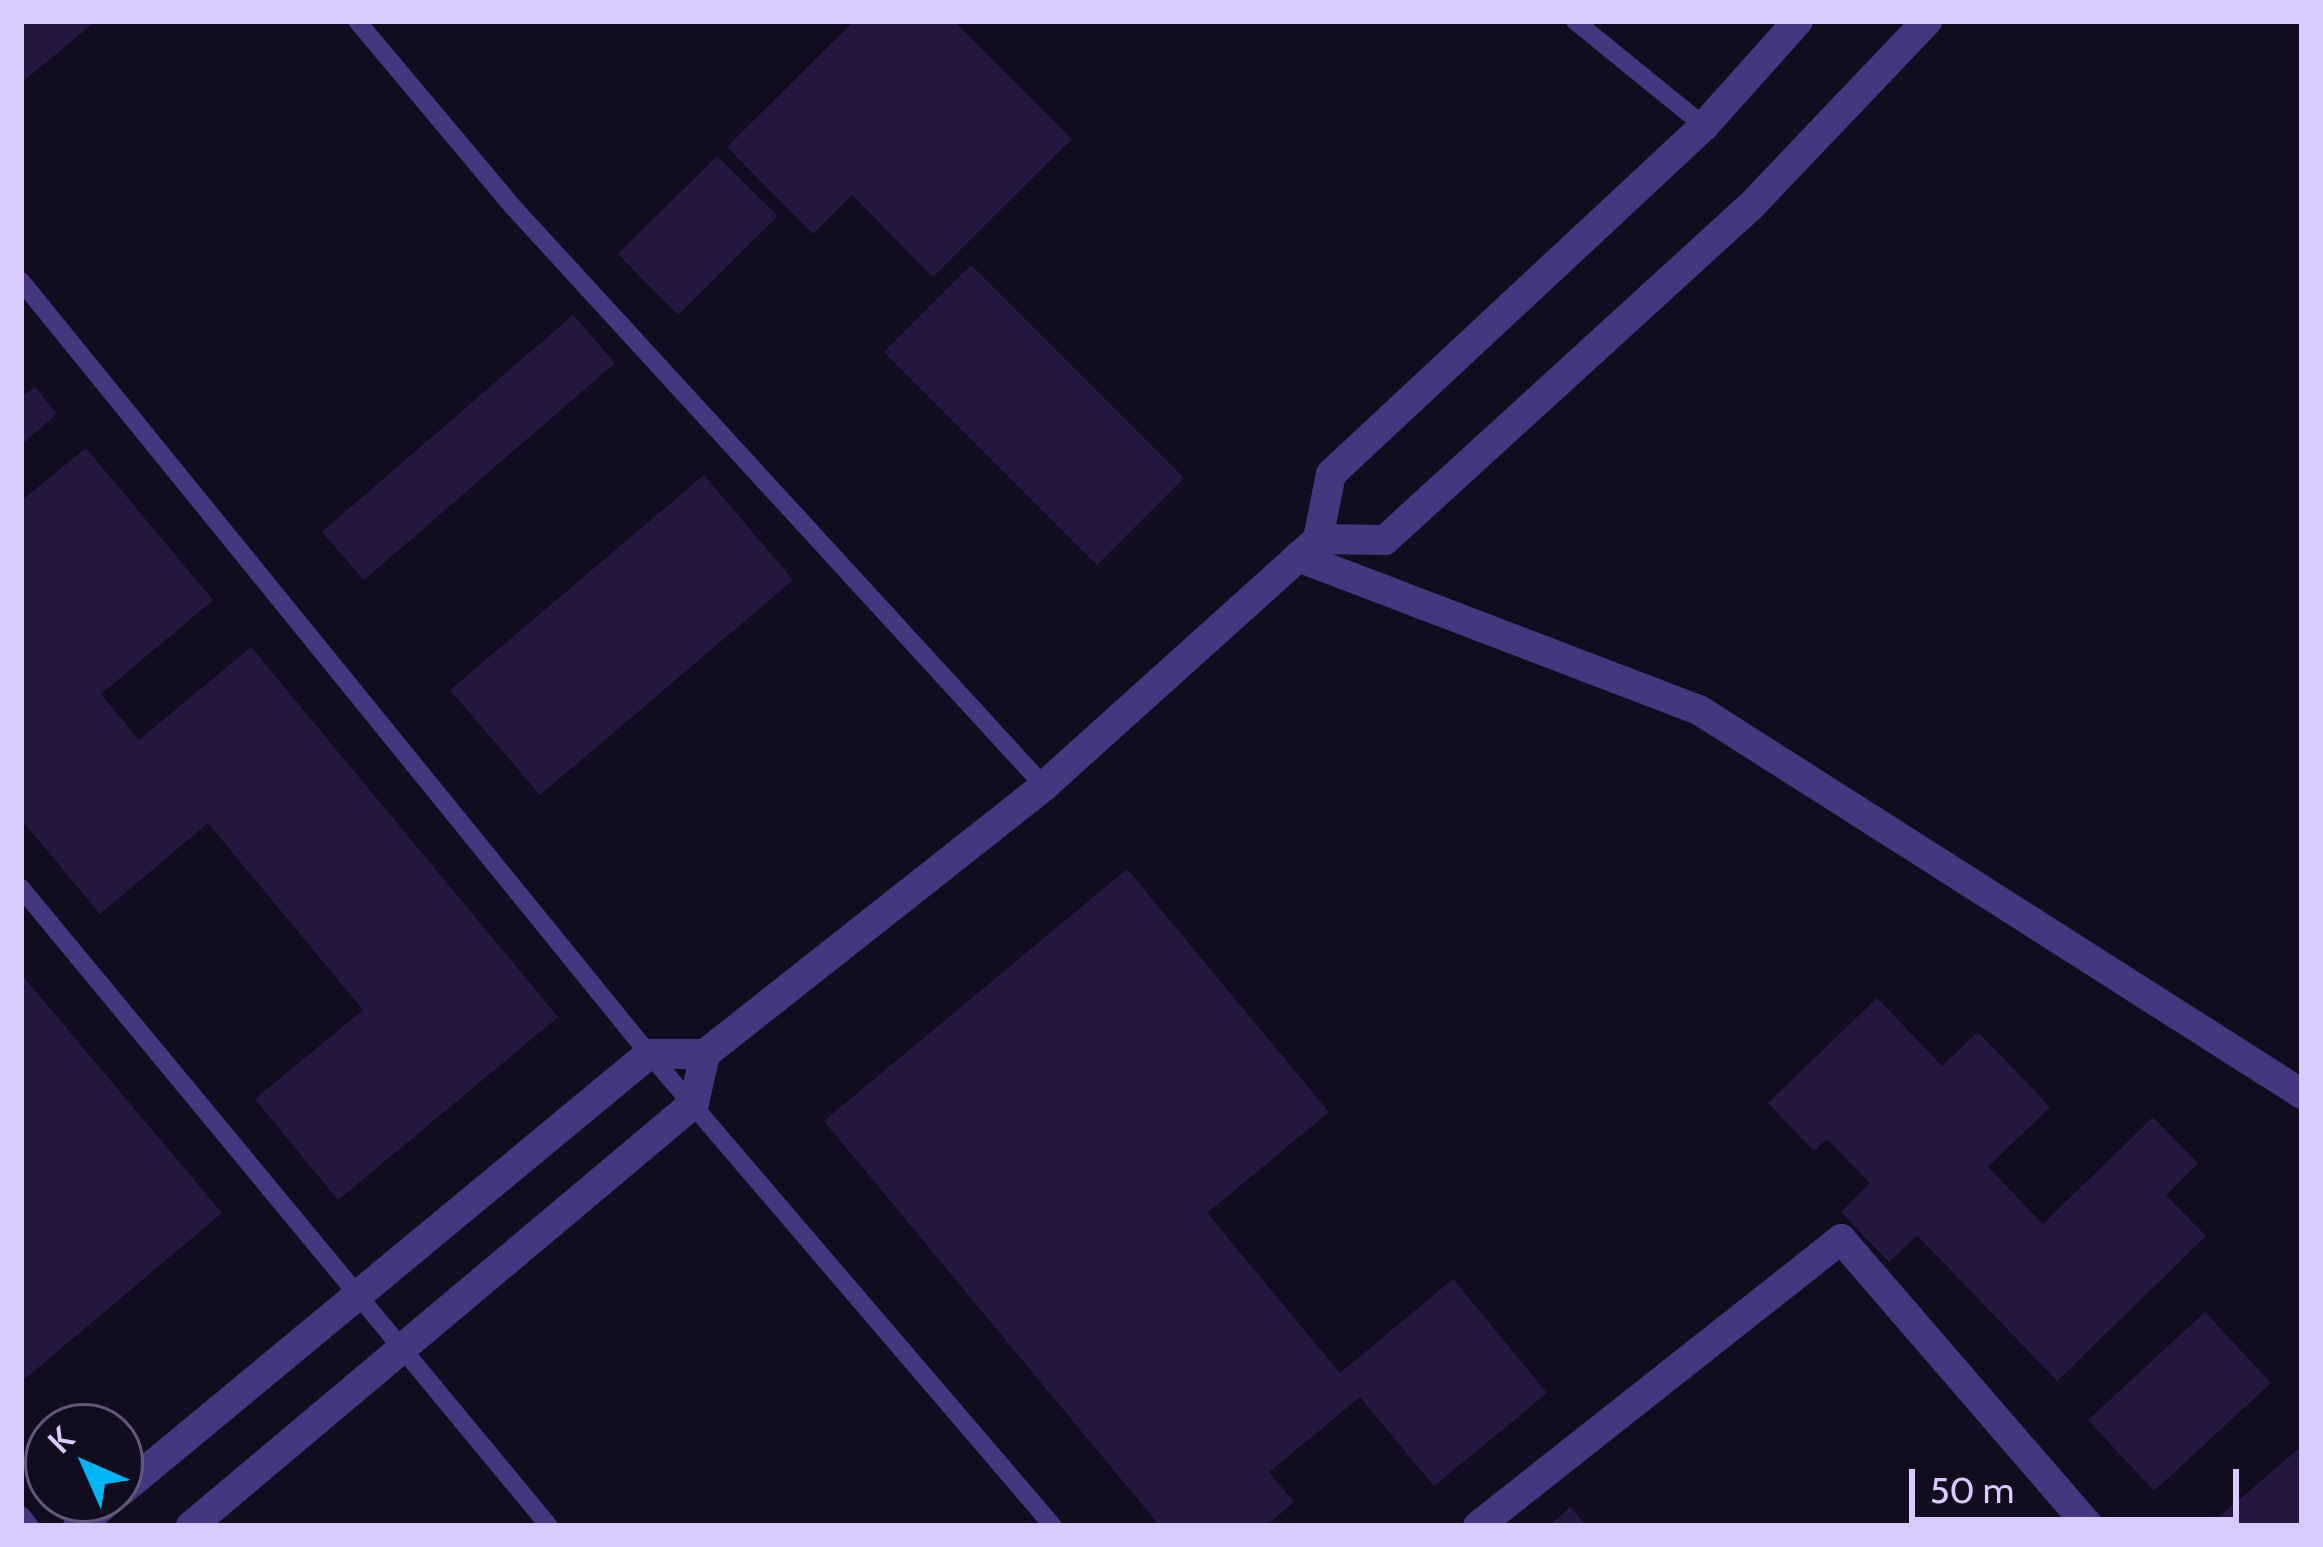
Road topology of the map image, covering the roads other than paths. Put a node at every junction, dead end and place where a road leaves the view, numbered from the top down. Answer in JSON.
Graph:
{"nodes":[{"id":1,"x":357,"y":21,"type":"edge"},
{"id":2,"x":1575,"y":21,"type":"edge"},
{"id":3,"x":1798,"y":21,"type":"edge"},
{"id":4,"x":1927,"y":21,"type":"edge"},
{"id":5,"x":1704,"y":126,"type":"junction"},
{"id":6,"x":21,"y":281,"type":"edge"},
{"id":7,"x":1308,"y":548,"type":"junction"},
{"id":8,"x":1043,"y":786,"type":"junction"},
{"id":9,"x":21,"y":888,"type":"edge"},
{"id":10,"x":649,"y":1054,"type":"junction"},
{"id":11,"x":705,"y":1054,"type":"junction"},
{"id":12,"x":2302,"y":1094,"type":"edge"},
{"id":13,"x":694,"y":1103,"type":"junction"},
{"id":14,"x":357,"y":1296,"type":"junction"},
{"id":15,"x":402,"y":1349,"type":"junction"},
{"id":16,"x":144,"y":1472,"type":"edge"},
{"id":17,"x":21,"y":1515,"type":"edge"},
{"id":18,"x":30,"y":1526,"type":"edge"},
{"id":19,"x":191,"y":1526,"type":"edge"},
{"id":20,"x":549,"y":1526,"type":"edge"},
{"id":21,"x":1053,"y":1526,"type":"edge"},
{"id":22,"x":1478,"y":1526,"type":"edge"},
{"id":23,"x":2089,"y":1526,"type":"edge"}],
"edges":[{"from":1,"to":8,"type":"lane"},
{"from":2,"to":5,"type":"lane"},
{"from":3,"to":5,"type":"street"},
{"from":4,"to":7,"type":"street"},
{"from":5,"to":7,"type":"street"},
{"from":6,"to":10,"type":"lane"},
{"from":7,"to":8,"type":"street"},
{"from":7,"to":12,"type":"street"},
{"from":8,"to":11,"type":"street"},
{"from":9,"to":14,"type":"lane"},
{"from":10,"to":11,"type":"street"},
{"from":10,"to":13,"type":"lane"},
{"from":10,"to":14,"type":"street"},
{"from":11,"to":13,"type":"street"},
{"from":13,"to":15,"type":"street"},
{"from":13,"to":21,"type":"lane"},
{"from":14,"to":15,"type":"lane"},
{"from":14,"to":16,"type":"street"},
{"from":15,"to":19,"type":"street"},
{"from":15,"to":20,"type":"lane"},
{"from":17,"to":18,"type":"lane"},
{"from":22,"to":23,"type":"street"}]}
